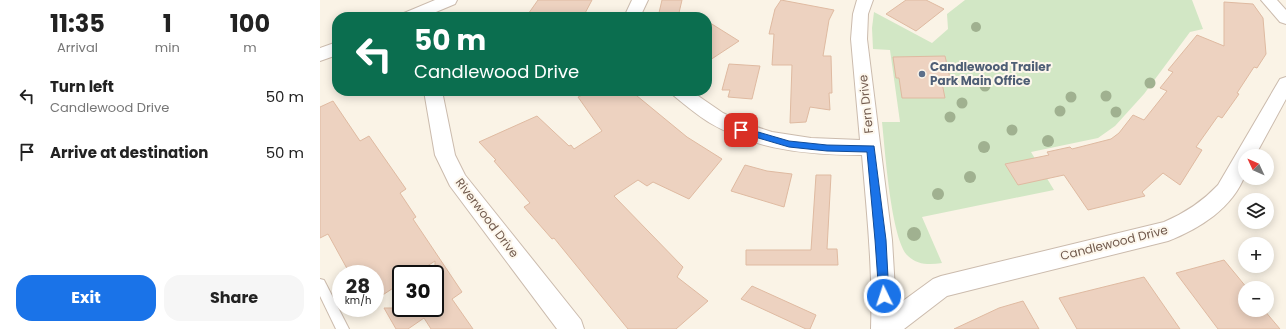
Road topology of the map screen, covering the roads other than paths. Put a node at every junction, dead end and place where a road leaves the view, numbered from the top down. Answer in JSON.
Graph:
{"nodes":[{"id":1,"x":449,"y":0,"type":"edge"},
{"id":2,"x":640,"y":0,"type":"edge"},
{"id":3,"x":865,"y":0,"type":"edge"},
{"id":4,"x":1269,"y":0,"type":"edge"},
{"id":5,"x":421,"y":12,"type":"edge"},
{"id":6,"x":634,"y":12,"type":"edge"},
{"id":7,"x":1286,"y":19,"type":"edge"},
{"id":8,"x":332,"y":50,"type":"edge"},
{"id":9,"x":320,"y":56,"type":"edge"},
{"id":10,"x":1286,"y":83,"type":"edge"},
{"id":11,"x":434,"y":96,"type":"edge"},
{"id":12,"x":686,"y":96,"type":"edge"},
{"id":13,"x":871,"y":148,"type":"junction"},
{"id":14,"x":320,"y":284,"type":"edge"},
{"id":15,"x":343,"y":329,"type":"edge"},
{"id":16,"x":572,"y":329,"type":"edge"},
{"id":17,"x":883,"y":329,"type":"edge"}],
"edges":[{"from":1,"to":5,"type":"street"},
{"from":2,"to":6,"type":"street"},
{"from":3,"to":13,"type":"street","name":"Fern Drive"},
{"from":4,"to":7,"type":"street"},
{"from":8,"to":9,"type":"street"},
{"from":10,"to":17,"type":"street","name":"Candlewood Drive"},
{"from":11,"to":16,"type":"street","name":"Riverwood Drive"},
{"from":12,"to":13,"type":"street"},
{"from":13,"to":17,"type":"street","name":"Fern Drive"},
{"from":14,"to":15,"type":"lane"}]}
